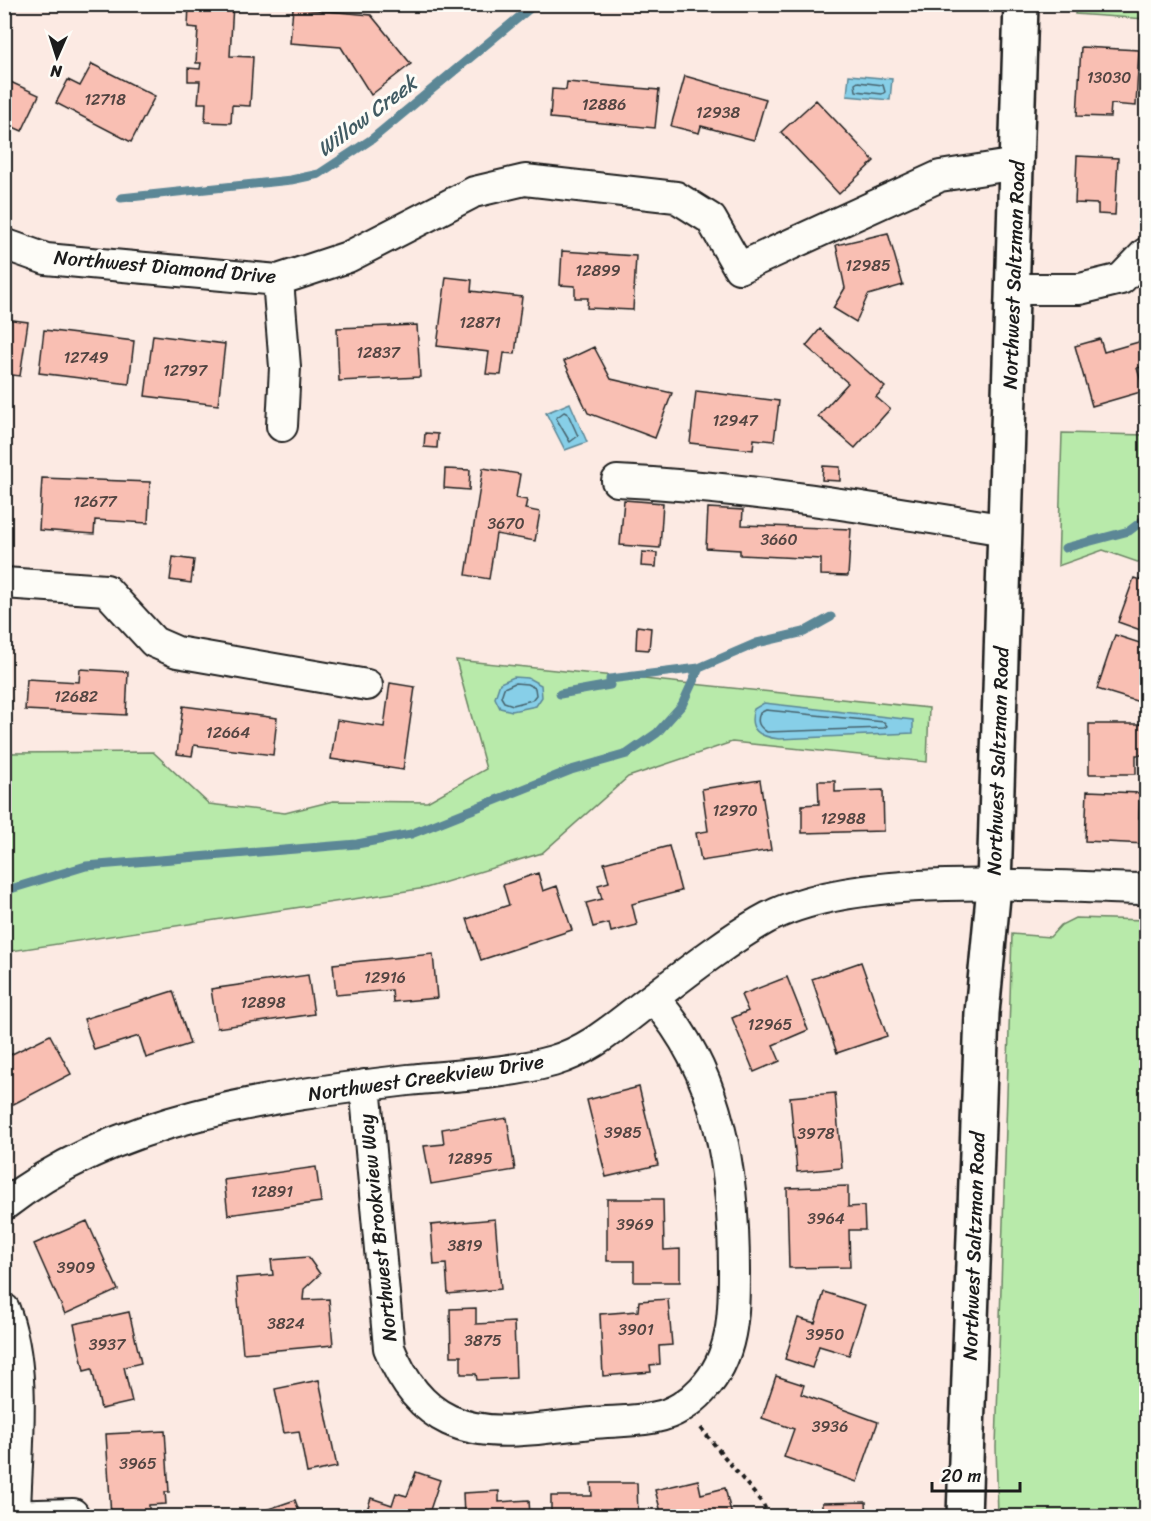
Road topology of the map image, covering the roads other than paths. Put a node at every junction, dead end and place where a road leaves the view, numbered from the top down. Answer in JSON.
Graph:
{"nodes":[{"id":1,"x":1021,"y":4,"type":"edge"},
{"id":2,"x":1017,"y":164,"type":"junction"},
{"id":3,"x":4,"y":244,"type":"edge"},
{"id":4,"x":1146,"y":253,"type":"edge"},
{"id":5,"x":278,"y":280,"type":"junction"},
{"id":6,"x":1014,"y":289,"type":"junction"},
{"id":7,"x":282,"y":426,"type":"dead end"},
{"id":8,"x":616,"y":481,"type":"dead end"},
{"id":9,"x":1006,"y":530,"type":"junction"},
{"id":10,"x":4,"y":583,"type":"edge"},
{"id":11,"x":367,"y":685,"type":"dead end"},
{"id":12,"x":994,"y":886,"type":"junction"},
{"id":13,"x":1146,"y":889,"type":"edge"},
{"id":14,"x":653,"y":998,"type":"junction"},
{"id":15,"x":365,"y":1086,"type":"junction"},
{"id":16,"x":4,"y":1205,"type":"edge"},
{"id":17,"x":4,"y":1309,"type":"edge"},
{"id":18,"x":73,"y":1514,"type":"dead end"},
{"id":19,"x":10,"y":1516,"type":"edge"},
{"id":20,"x":964,"y":1516,"type":"edge"}],
"edges":[{"from":1,"to":2,"type":"main road","name":"Northwest Saltzman Road"},
{"from":2,"to":5,"type":"street","name":"Northwest Diamond Drive"},
{"from":2,"to":6,"type":"main road","name":"Northwest Saltzman Road"},
{"from":3,"to":5,"type":"street","name":"Northwest Diamond Drive"},
{"from":4,"to":6,"type":"street"},
{"from":5,"to":7,"type":"street"},
{"from":6,"to":9,"type":"main road","name":"Northwest Saltzman Road"},
{"from":8,"to":9,"type":"street"},
{"from":9,"to":12,"type":"main road","name":"Northwest Saltzman Road"},
{"from":10,"to":11,"type":"street"},
{"from":12,"to":13,"type":"street","name":"Northwest Creekview Drive"},
{"from":12,"to":14,"type":"street","name":"Northwest Creekview Drive"},
{"from":12,"to":20,"type":"main road","name":"Northwest Saltzman Road"},
{"from":14,"to":15,"type":"street","name":"Northwest Creekview Drive"},
{"from":14,"to":15,"type":"street","name":"Northwest Brookview Way"},
{"from":15,"to":16,"type":"street","name":"Northwest Creekview Drive"},
{"from":17,"to":19,"type":"street"},
{"from":18,"to":19,"type":"street"}]}
